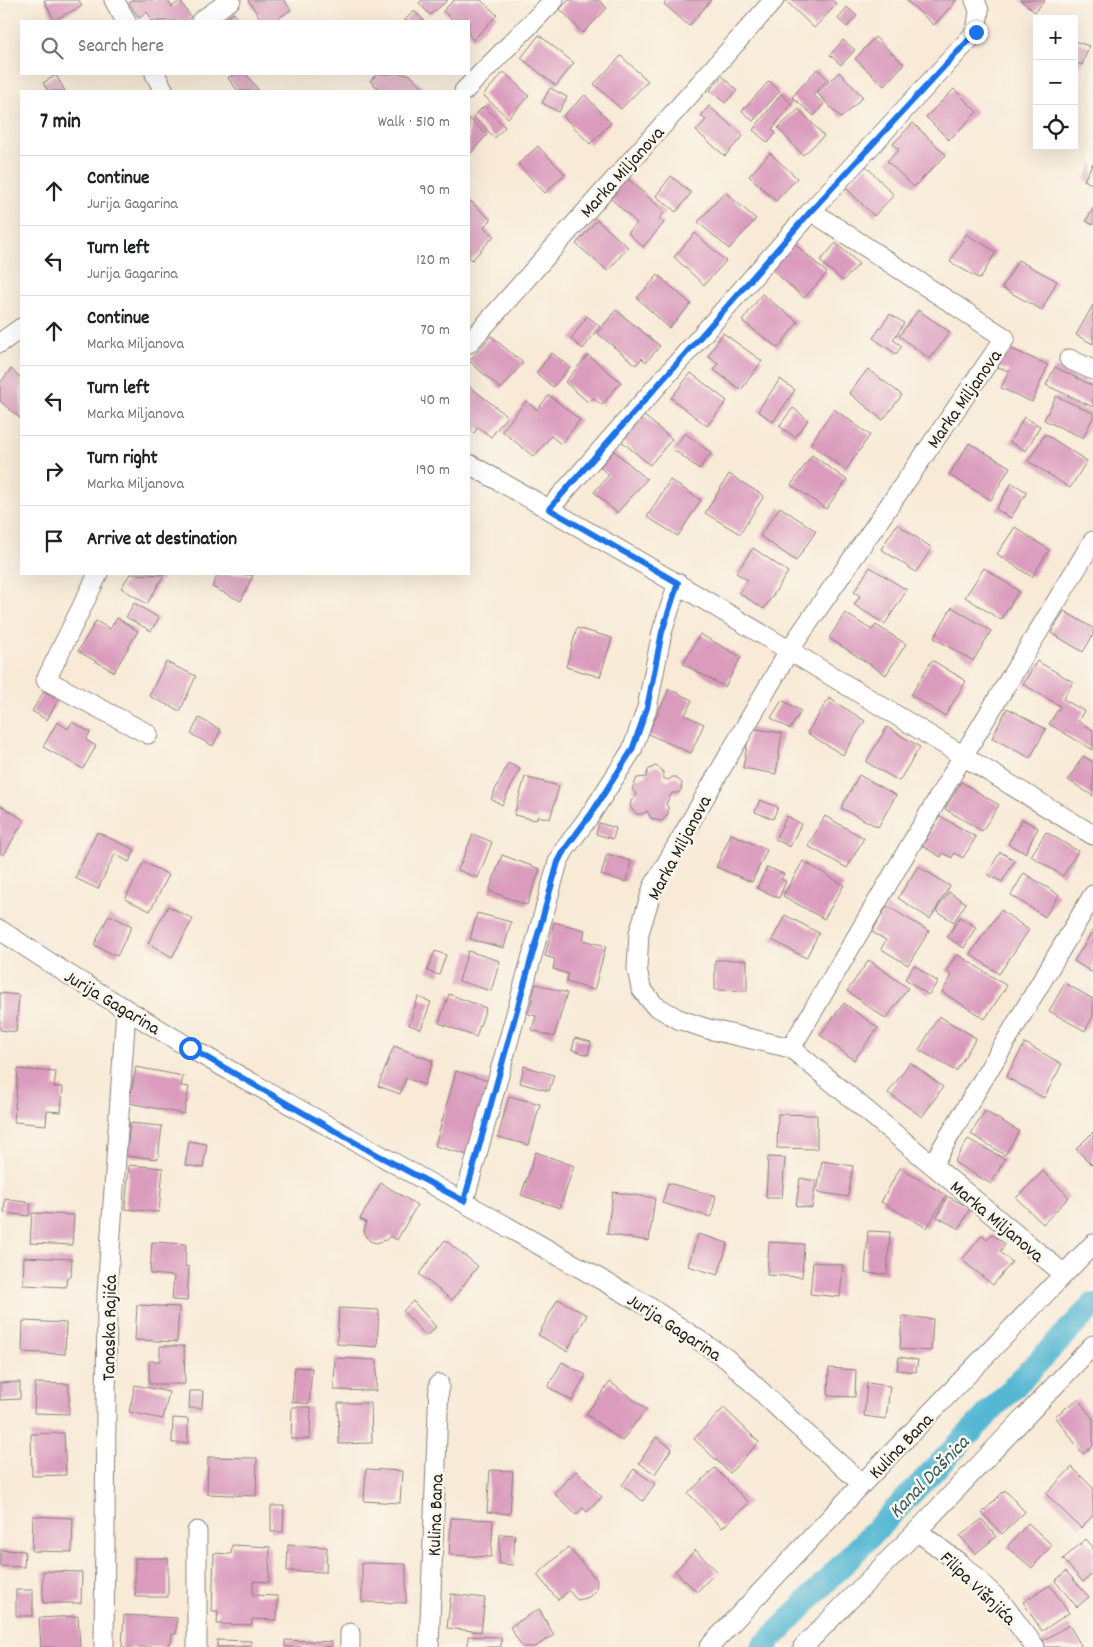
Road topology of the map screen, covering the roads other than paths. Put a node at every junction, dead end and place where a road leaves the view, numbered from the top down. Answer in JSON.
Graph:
{"nodes":[{"id":1,"x":114,"y":0,"type":"edge"},
{"id":2,"x":231,"y":0,"type":"edge"},
{"id":3,"x":554,"y":0,"type":"edge"},
{"id":4,"x":774,"y":0,"type":"edge"},
{"id":5,"x":975,"y":0,"type":"edge"},
{"id":6,"x":125,"y":20,"type":"edge"},
{"id":7,"x":202,"y":20,"type":"edge"},
{"id":8,"x":156,"y":75,"type":"edge"},
{"id":9,"x":163,"y":90,"type":"edge"},
{"id":10,"x":465,"y":90,"type":"edge"},
{"id":11,"x":811,"y":211,"type":"junction"},
{"id":12,"x":20,"y":329,"type":"edge"},
{"id":13,"x":470,"y":342,"type":"edge"},
{"id":14,"x":0,"y":343,"type":"edge"},
{"id":15,"x":1069,"y":359,"type":"dead end"},
{"id":16,"x":1093,"y":370,"type":"edge"},
{"id":17,"x":470,"y":465,"type":"edge"},
{"id":18,"x":549,"y":509,"type":"junction"},
{"id":19,"x":1093,"y":541,"type":"edge"},
{"id":20,"x":98,"y":575,"type":"edge"},
{"id":21,"x":678,"y":583,"type":"junction"},
{"id":22,"x":790,"y":649,"type":"junction"},
{"id":23,"x":148,"y":734,"type":"dead end"},
{"id":24,"x":964,"y":756,"type":"junction"},
{"id":25,"x":1093,"y":835,"type":"edge"},
{"id":26,"x":1093,"y":895,"type":"edge"},
{"id":27,"x":0,"y":930,"type":"edge"},
{"id":28,"x":126,"y":1009,"type":"junction"},
{"id":29,"x":791,"y":1048,"type":"junction"},
{"id":30,"x":932,"y":1165,"type":"junction"},
{"id":31,"x":464,"y":1201,"type":"junction"},
{"id":32,"x":1093,"y":1244,"type":"edge"},
{"id":33,"x":1064,"y":1274,"type":"junction"},
{"id":34,"x":1093,"y":1345,"type":"edge"},
{"id":35,"x":439,"y":1384,"type":"dead end"},
{"id":36,"x":862,"y":1484,"type":"junction"},
{"id":37,"x":197,"y":1531,"type":"dead end"},
{"id":38,"x":917,"y":1531,"type":"junction"},
{"id":39,"x":104,"y":1647,"type":"edge"},
{"id":40,"x":198,"y":1647,"type":"edge"},
{"id":41,"x":429,"y":1647,"type":"edge"},
{"id":42,"x":708,"y":1647,"type":"edge"},
{"id":43,"x":803,"y":1647,"type":"edge"},
{"id":44,"x":1036,"y":1647,"type":"edge"}],
"edges":[{"from":1,"to":6,"type":"street"},
{"from":2,"to":7,"type":"street"},
{"from":3,"to":10,"type":"street"},
{"from":4,"to":13,"type":"street","name":"Marka Miljanova"},
{"from":5,"to":11,"type":"street"},
{"from":8,"to":9,"type":"street"},
{"from":11,"to":18,"type":"street"},
{"from":11,"to":22,"type":"street","name":"Marka Miljanova"},
{"from":12,"to":14,"type":"street"},
{"from":15,"to":16,"type":"street"},
{"from":17,"to":18,"type":"street"},
{"from":18,"to":21,"type":"street"},
{"from":19,"to":24,"type":"street"},
{"from":20,"to":23,"type":"street"},
{"from":21,"to":22,"type":"street"},
{"from":21,"to":31,"type":"street"},
{"from":22,"to":24,"type":"street"},
{"from":22,"to":29,"type":"street","name":"Marka Miljanova"},
{"from":24,"to":25,"type":"street"},
{"from":24,"to":29,"type":"street"},
{"from":26,"to":30,"type":"street"},
{"from":27,"to":28,"type":"street","name":"Jurija Gagarina"},
{"from":28,"to":31,"type":"street","name":"Jurija Gagarina"},
{"from":28,"to":39,"type":"street","name":"Tanaska Rajića"},
{"from":29,"to":30,"type":"street","name":"Marka Miljanova"},
{"from":30,"to":33,"type":"street","name":"Marka Miljanova"},
{"from":31,"to":36,"type":"street","name":"Jurija Gagarina"},
{"from":32,"to":33,"type":"street","name":"Kulina Bana"},
{"from":33,"to":36,"type":"street","name":"Kulina Bana"},
{"from":34,"to":38,"type":"street"},
{"from":35,"to":41,"type":"street","name":"Kulina Bana"},
{"from":36,"to":42,"type":"street","name":"Kulina Bana"},
{"from":37,"to":40,"type":"street"},
{"from":38,"to":43,"type":"street"},
{"from":38,"to":44,"type":"street","name":"Filipa Višnjića"}]}
